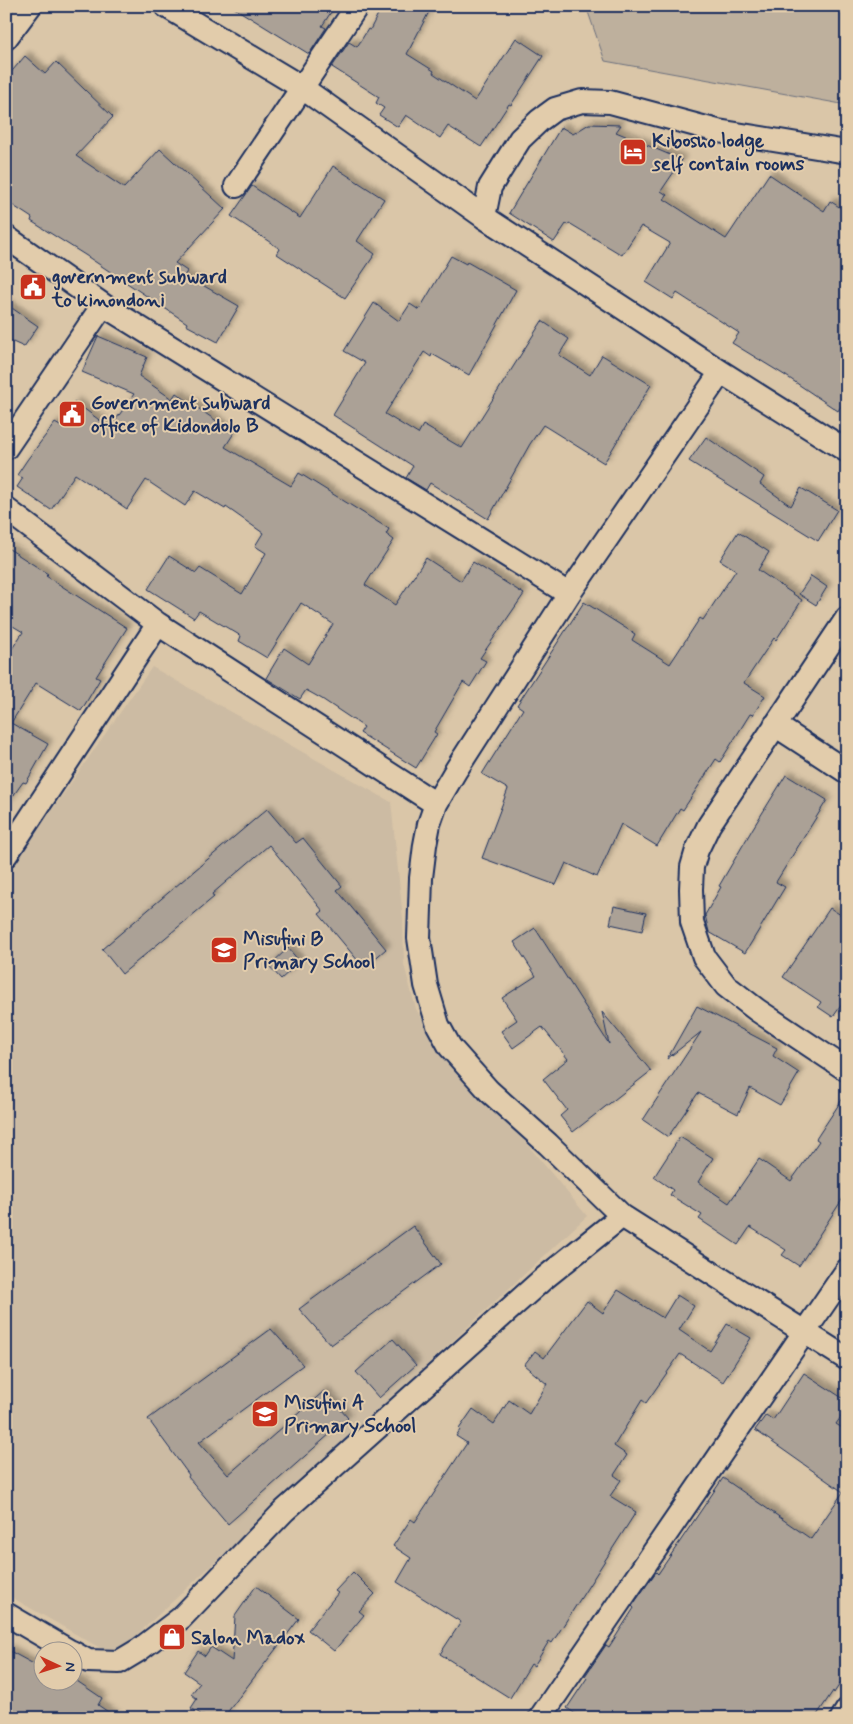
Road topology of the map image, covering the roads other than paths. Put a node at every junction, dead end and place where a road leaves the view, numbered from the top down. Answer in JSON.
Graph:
{"nodes":[{"id":1,"x":30,"y":6,"type":"edge"},
{"id":2,"x":166,"y":6,"type":"edge"},
{"id":3,"x":356,"y":6,"type":"edge"},
{"id":4,"x":6,"y":38,"type":"edge"},
{"id":5,"x":301,"y":88,"type":"junction"},
{"id":6,"x":847,"y":152,"type":"edge"},
{"id":7,"x":236,"y":186,"type":"dead end"},
{"id":8,"x":484,"y":217,"type":"junction"},
{"id":9,"x":6,"y":237,"type":"edge"},
{"id":10,"x":103,"y":304,"type":"junction"},
{"id":11,"x":721,"y":372,"type":"junction"},
{"id":12,"x":6,"y":448,"type":"edge"},
{"id":13,"x":847,"y":451,"type":"edge"},
{"id":14,"x":6,"y":508,"type":"edge"},
{"id":15,"x":568,"y":594,"type":"junction"},
{"id":16,"x":847,"y":618,"type":"edge"},
{"id":17,"x":158,"y":624,"type":"junction"},
{"id":18,"x":775,"y":725,"type":"junction"},
{"id":19,"x":847,"y":772,"type":"edge"},
{"id":20,"x":436,"y":804,"type":"junction"},
{"id":21,"x":6,"y":855,"type":"edge"},
{"id":22,"x":847,"y":1070,"type":"edge"},
{"id":23,"x":622,"y":1216,"type":"junction"},
{"id":24,"x":847,"y":1270,"type":"edge"},
{"id":25,"x":805,"y":1331,"type":"junction"},
{"id":26,"x":847,"y":1358,"type":"edge"},
{"id":27,"x":6,"y":1614,"type":"edge"},
{"id":28,"x":55,"y":1642,"type":"edge"},
{"id":29,"x":82,"y":1658,"type":"edge"},
{"id":30,"x":847,"y":1710,"type":"edge"},
{"id":31,"x":540,"y":1718,"type":"edge"},
{"id":32,"x":842,"y":1718,"type":"edge"}],
"edges":[{"from":1,"to":4,"type":"street"},
{"from":2,"to":5,"type":"street"},
{"from":3,"to":5,"type":"street"},
{"from":5,"to":7,"type":"street"},
{"from":5,"to":8,"type":"street"},
{"from":6,"to":8,"type":"street"},
{"from":8,"to":11,"type":"street"},
{"from":9,"to":10,"type":"street"},
{"from":10,"to":12,"type":"street"},
{"from":10,"to":15,"type":"street"},
{"from":11,"to":13,"type":"street"},
{"from":11,"to":15,"type":"street"},
{"from":14,"to":17,"type":"street"},
{"from":15,"to":20,"type":"street"},
{"from":16,"to":18,"type":"street"},
{"from":17,"to":20,"type":"street"},
{"from":17,"to":21,"type":"street"},
{"from":18,"to":19,"type":"street"},
{"from":18,"to":22,"type":"street"},
{"from":20,"to":23,"type":"street"},
{"from":23,"to":25,"type":"street"},
{"from":23,"to":29,"type":"street"},
{"from":24,"to":25,"type":"street"},
{"from":25,"to":26,"type":"street"},
{"from":25,"to":31,"type":"street"},
{"from":27,"to":28,"type":"street"},
{"from":30,"to":32,"type":"street"}]}
